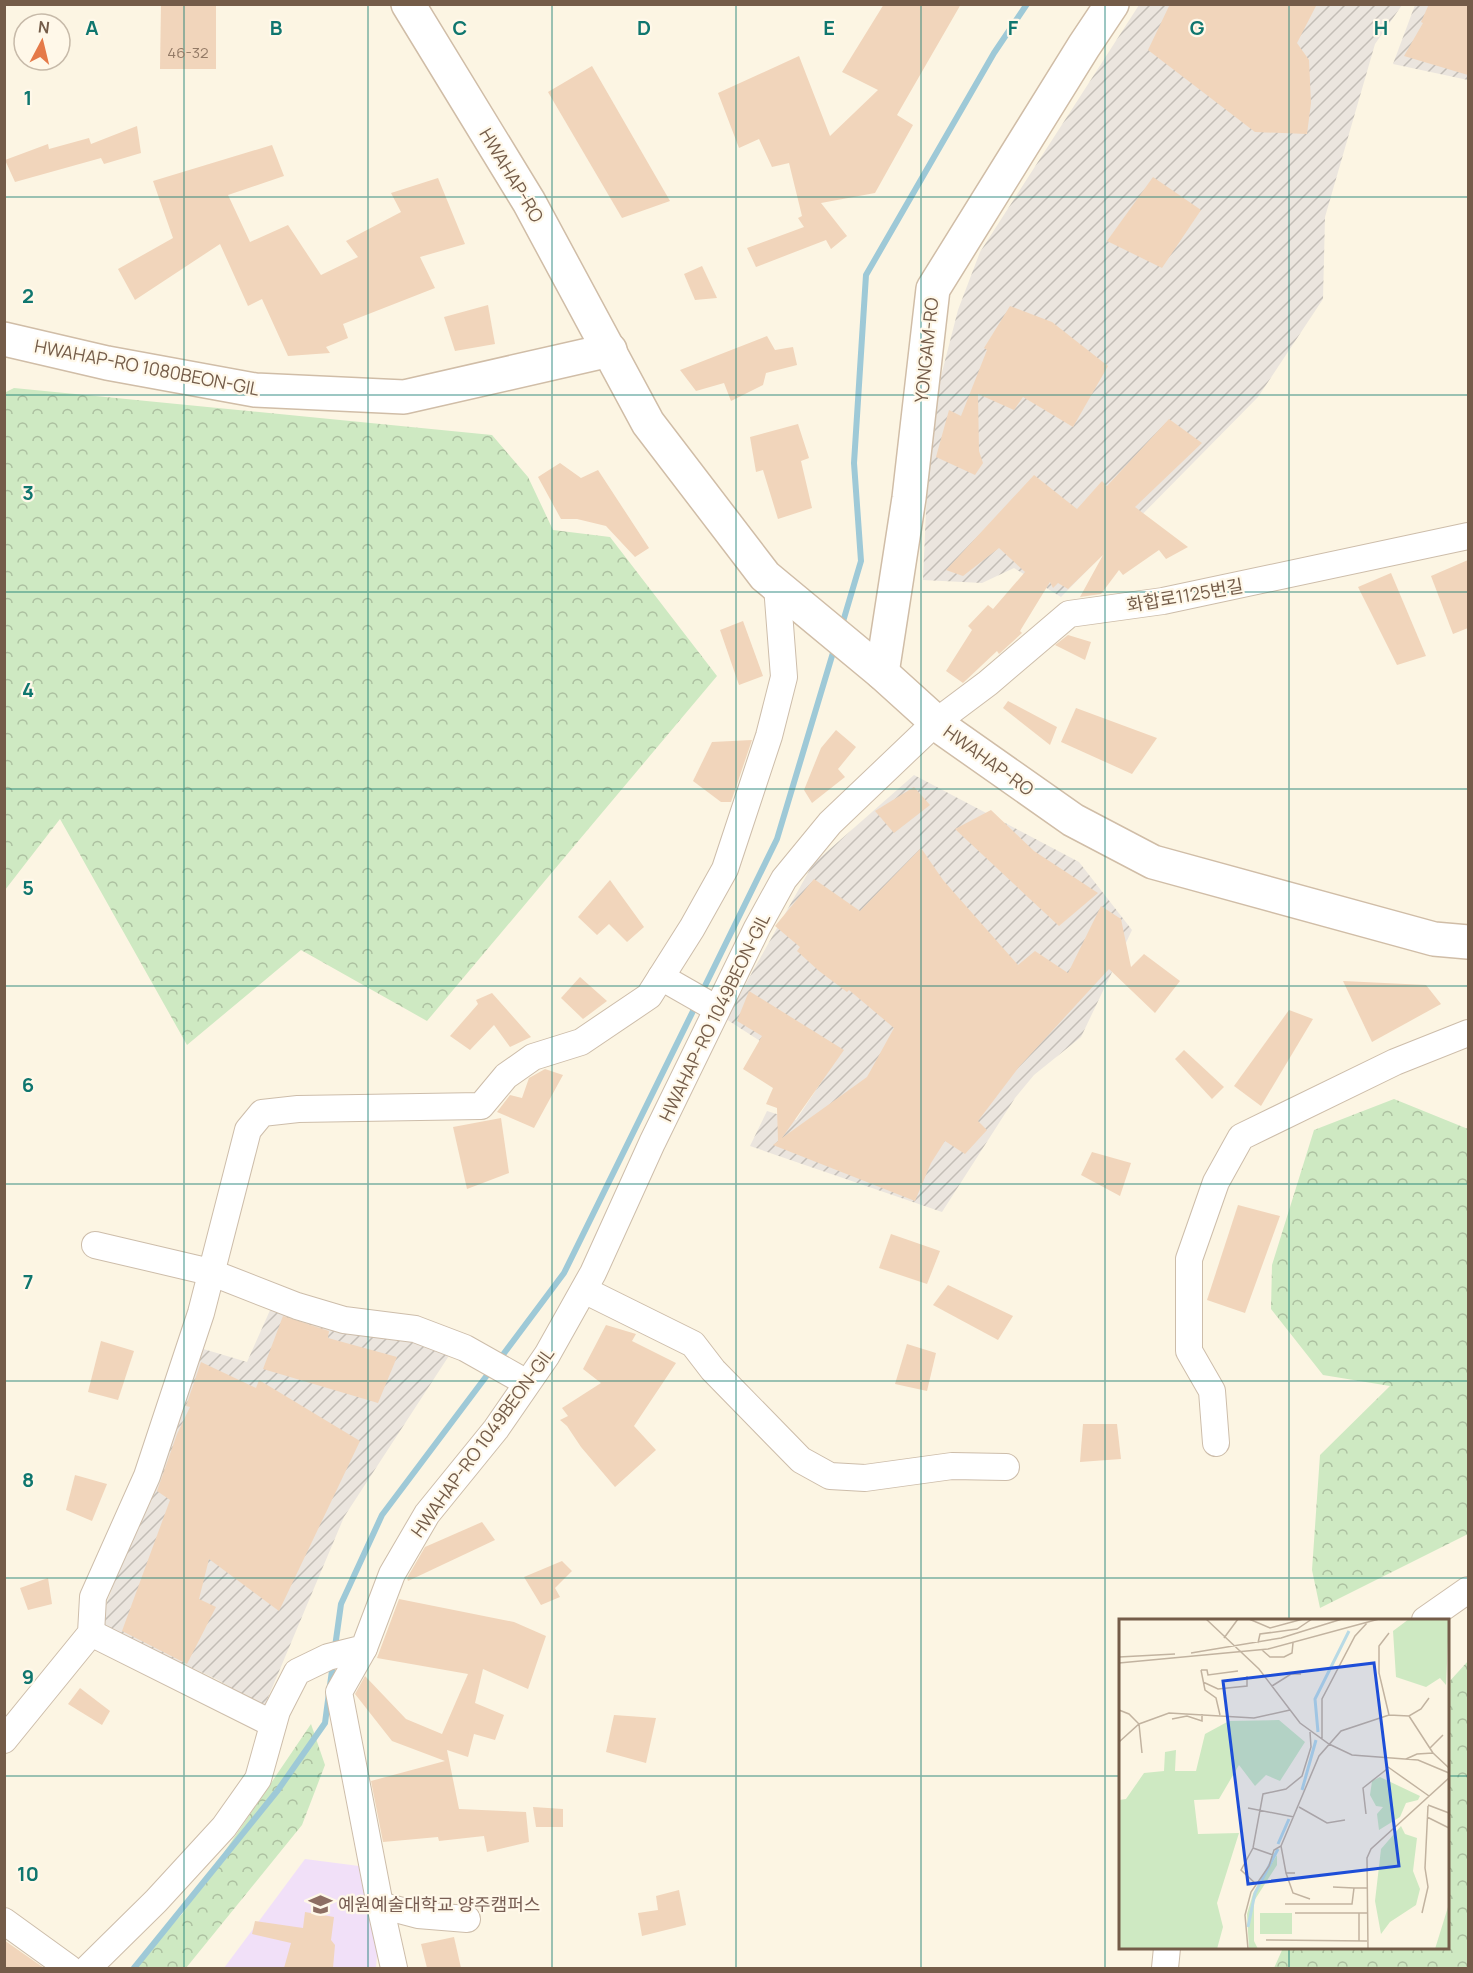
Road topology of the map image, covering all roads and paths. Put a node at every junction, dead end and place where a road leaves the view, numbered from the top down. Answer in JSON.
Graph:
{"nodes":[{"id":1,"x":408,"y":4,"type":"edge"},
{"id":2,"x":1112,"y":4,"type":"edge"},
{"id":3,"x":4,"y":339,"type":"edge"},
{"id":4,"x":610,"y":350,"type":"junction"},
{"id":5,"x":1468,"y":536,"type":"edge"},
{"id":6,"x":777,"y":586,"type":"junction"},
{"id":7,"x":882,"y":673,"type":"junction"},
{"id":8,"x":936,"y":722,"type":"junction"},
{"id":9,"x":1468,"y":942,"type":"edge"},
{"id":10,"x":667,"y":980,"type":"junction"},
{"id":11,"x":714,"y":1007,"type":"junction"},
{"id":12,"x":1468,"y":1033,"type":"edge"},
{"id":13,"x":95,"y":1245,"type":"dead end"},
{"id":14,"x":210,"y":1272,"type":"junction"},
{"id":15,"x":584,"y":1290,"type":"junction"},
{"id":16,"x":518,"y":1378,"type":"junction"},
{"id":17,"x":1216,"y":1443,"type":"dead end"},
{"id":18,"x":1006,"y":1467,"type":"dead end"},
{"id":19,"x":1468,"y":1590,"type":"edge"},
{"id":20,"x":1426,"y":1619,"type":"edge"},
{"id":21,"x":91,"y":1633,"type":"junction"},
{"id":22,"x":347,"y":1652,"type":"junction"},
{"id":23,"x":273,"y":1724,"type":"junction"},
{"id":24,"x":4,"y":1740,"type":"edge"},
{"id":25,"x":380,"y":1905,"type":"junction"},
{"id":26,"x":467,"y":1919,"type":"dead end"},
{"id":27,"x":4,"y":1921,"type":"edge"},
{"id":28,"x":1167,"y":1949,"type":"edge"},
{"id":29,"x":69,"y":1968,"type":"edge"},
{"id":30,"x":88,"y":1968,"type":"edge"},
{"id":31,"x":394,"y":1968,"type":"edge"},
{"id":32,"x":1165,"y":1968,"type":"edge"}],
"edges":[{"from":1,"to":4,"type":"main road","name":"HWAHAP-RO"},
{"from":2,"to":7,"type":"main road","name":"YONGAM-RO"},
{"from":3,"to":4,"type":"main road","name":"HWAHAP-RO 1080BEON-GIL"},
{"from":4,"to":6,"type":"main road","name":"HWAHAP-RO"},
{"from":5,"to":8,"type":"street","name":"화합로1125번길"},
{"from":6,"to":7,"type":"main road","name":"HWAHAP-RO"},
{"from":6,"to":10,"type":"street"},
{"from":7,"to":8,"type":"main road","name":"HWAHAP-RO"},
{"from":8,"to":9,"type":"main road","name":"HWAHAP-RO"},
{"from":8,"to":11,"type":"street","name":"HWAHAP-RO 1049BEON-GIL"},
{"from":10,"to":11,"type":"street"},
{"from":10,"to":14,"type":"street"},
{"from":11,"to":15,"type":"street","name":"HWAHAP-RO 1049BEON-GIL"},
{"from":12,"to":17,"type":"street"},
{"from":13,"to":14,"type":"street"},
{"from":14,"to":16,"type":"street"},
{"from":14,"to":21,"type":"street"},
{"from":15,"to":16,"type":"street","name":"HWAHAP-RO 1049BEON-GIL"},
{"from":15,"to":18,"type":"street"},
{"from":16,"to":22,"type":"street","name":"HWAHAP-RO 1049BEON-GIL"},
{"from":19,"to":20,"type":"street"},
{"from":21,"to":23,"type":"street"},
{"from":21,"to":24,"type":"street"},
{"from":22,"to":23,"type":"street"},
{"from":22,"to":25,"type":"street","name":"HWAHAP-RO 1049BEON-GIL"},
{"from":23,"to":30,"type":"street"},
{"from":25,"to":26,"type":"street"},
{"from":25,"to":31,"type":"street","name":"HWAHAP-RO 1049BEON-GIL"},
{"from":27,"to":29,"type":"street"},
{"from":28,"to":32,"type":"street"}]}
